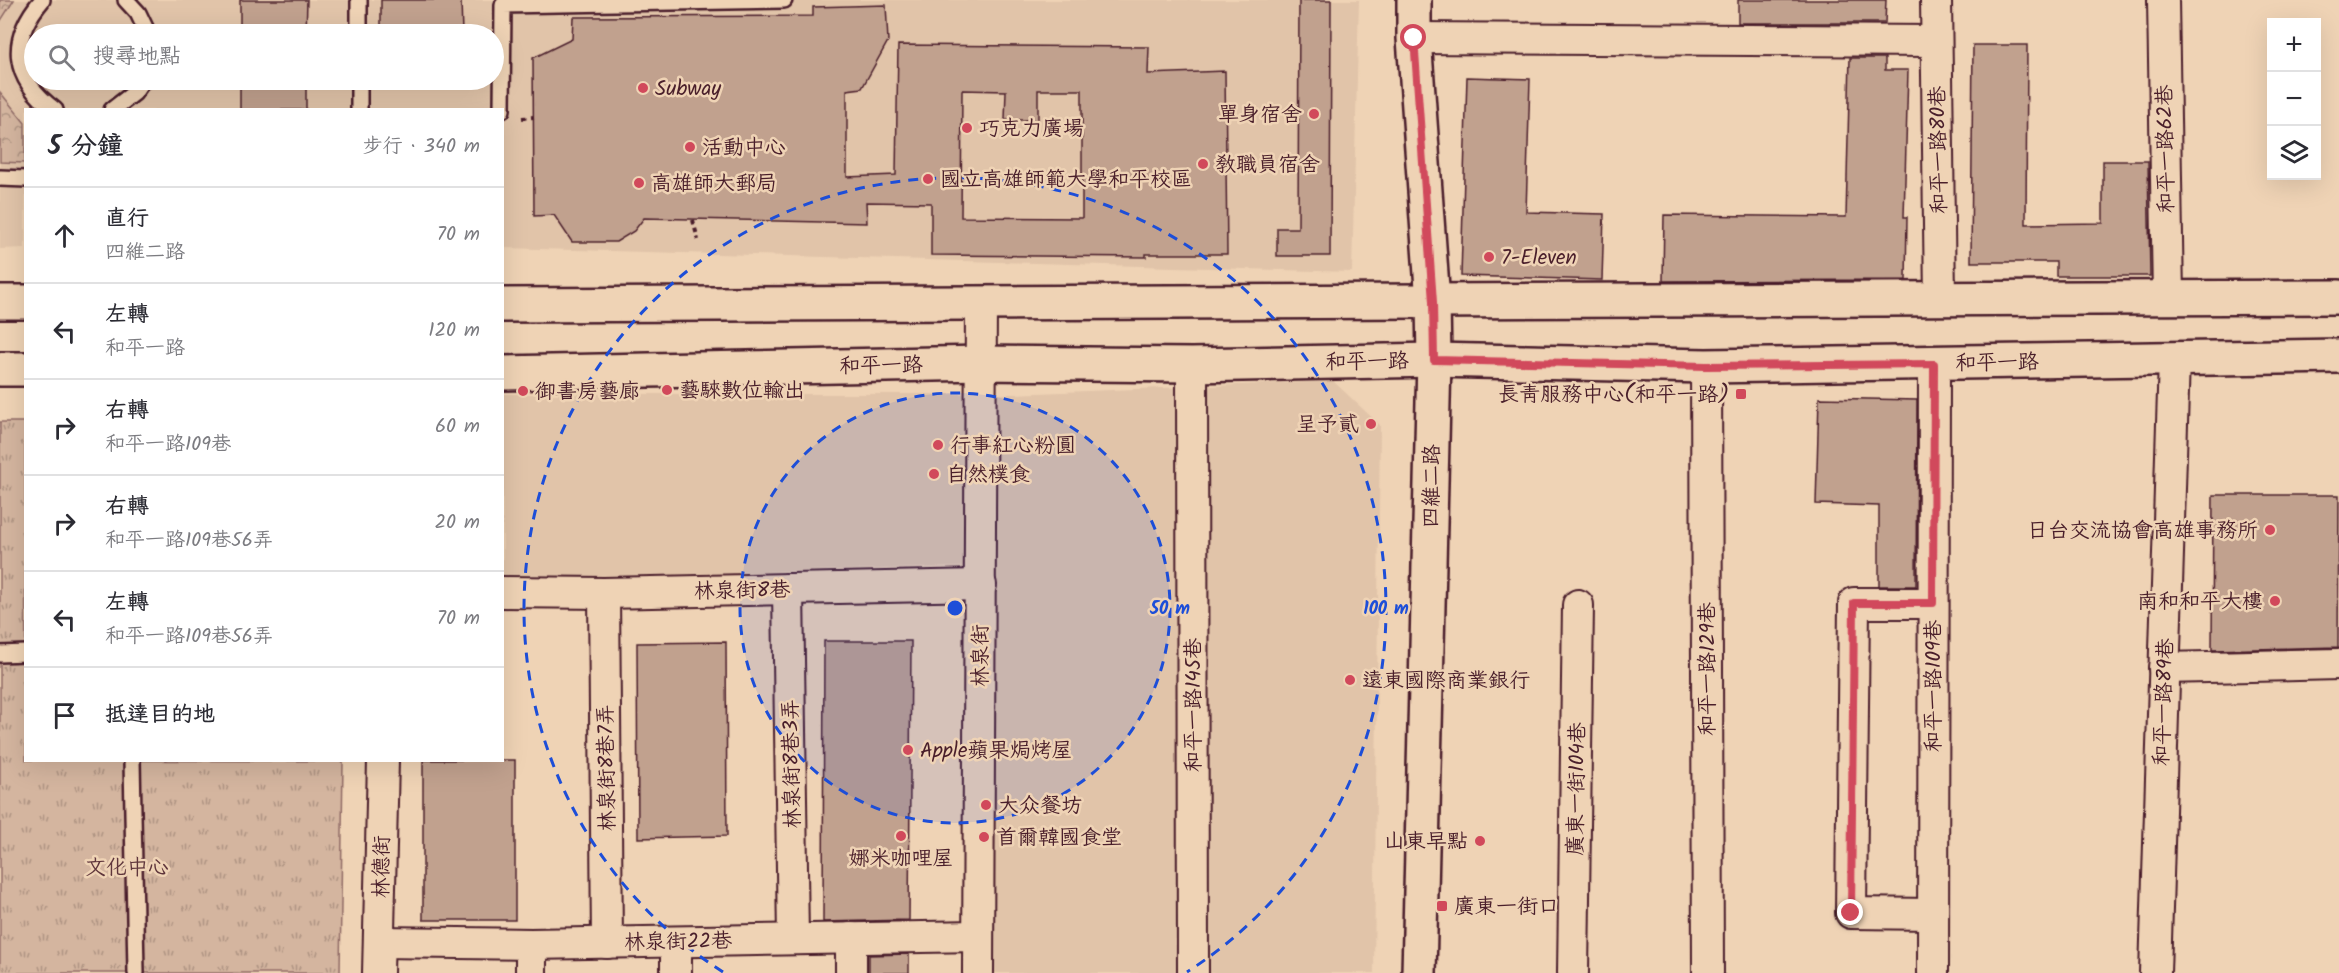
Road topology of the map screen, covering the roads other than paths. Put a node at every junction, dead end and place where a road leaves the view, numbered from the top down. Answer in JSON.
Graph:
{"nodes":[{"id":1,"x":42,"y":0,"type":"edge"},
{"id":2,"x":126,"y":0,"type":"edge"},
{"id":3,"x":359,"y":0,"type":"edge"},
{"id":4,"x":784,"y":0,"type":"edge"},
{"id":5,"x":1414,"y":0,"type":"edge"},
{"id":6,"x":1936,"y":0,"type":"edge"},
{"id":7,"x":2163,"y":0,"type":"edge"},
{"id":8,"x":25,"y":24,"type":"edge"},
{"id":9,"x":143,"y":24,"type":"edge"},
{"id":10,"x":359,"y":24,"type":"edge"},
{"id":11,"x":503,"y":24,"type":"edge"},
{"id":12,"x":24,"y":27,"type":"edge"},
{"id":13,"x":1414,"y":38,"type":"junction"},
{"id":14,"x":1936,"y":41,"type":"junction"},
{"id":15,"x":24,"y":76,"type":"edge"},
{"id":16,"x":33,"y":90,"type":"edge"},
{"id":17,"x":136,"y":90,"type":"edge"},
{"id":18,"x":359,"y":90,"type":"edge"},
{"id":19,"x":501,"y":90,"type":"edge"},
{"id":20,"x":52,"y":108,"type":"edge"},
{"id":21,"x":116,"y":108,"type":"edge"},
{"id":22,"x":359,"y":108,"type":"edge"},
{"id":23,"x":501,"y":108,"type":"edge"},
{"id":24,"x":0,"y":178,"type":"edge"},
{"id":25,"x":24,"y":178,"type":"edge"},
{"id":26,"x":2168,"y":297,"type":"junction"},
{"id":27,"x":2339,"y":297,"type":"edge"},
{"id":28,"x":1940,"y":299,"type":"junction"},
{"id":29,"x":0,"y":302,"type":"edge"},
{"id":30,"x":24,"y":302,"type":"edge"},
{"id":31,"x":1433,"y":302,"type":"junction"},
{"id":32,"x":981,"y":303,"type":"junction"},
{"id":33,"x":504,"y":305,"type":"edge"},
{"id":34,"x":2339,"y":356,"type":"edge"},
{"id":35,"x":2174,"y":359,"type":"junction"},
{"id":36,"x":1434,"y":360,"type":"junction"},
{"id":37,"x":982,"y":363,"type":"junction"},
{"id":38,"x":1934,"y":364,"type":"junction"},
{"id":39,"x":1192,"y":365,"type":"junction"},
{"id":40,"x":1706,"y":366,"type":"junction"},
{"id":41,"x":0,"y":369,"type":"edge"},
{"id":42,"x":24,"y":369,"type":"edge"},
{"id":43,"x":504,"y":373,"type":"edge"},
{"id":44,"x":981,"y":585,"type":"junction"},
{"id":45,"x":788,"y":589,"type":"junction"},
{"id":46,"x":504,"y":592,"type":"edge"},
{"id":47,"x":604,"y":593,"type":"junction"},
{"id":48,"x":1933,"y":603,"type":"junction"},
{"id":49,"x":1578,"y":605,"type":"dead end"},
{"id":50,"x":24,"y":653,"type":"edge"},
{"id":51,"x":0,"y":654,"type":"edge"},
{"id":52,"x":2339,"y":664,"type":"edge"},
{"id":53,"x":2164,"y":668,"type":"junction"},
{"id":54,"x":132,"y":762,"type":"edge"},
{"id":55,"x":383,"y":762,"type":"edge"},
{"id":56,"x":1933,"y":914,"type":"junction"},
{"id":57,"x":978,"y":936,"type":"junction"},
{"id":58,"x":851,"y":938,"type":"junction"},
{"id":59,"x":793,"y":939,"type":"junction"},
{"id":60,"x":379,"y":942,"type":"junction"},
{"id":61,"x":676,"y":942,"type":"junction"},
{"id":62,"x":607,"y":943,"type":"junction"},
{"id":63,"x":531,"y":959,"type":"edge"},
{"id":64,"x":136,"y":973,"type":"edge"},
{"id":65,"x":378,"y":973,"type":"edge"},
{"id":66,"x":676,"y":973,"type":"edge"},
{"id":67,"x":851,"y":973,"type":"edge"},
{"id":68,"x":978,"y":973,"type":"edge"},
{"id":69,"x":1193,"y":973,"type":"edge"},
{"id":70,"x":1419,"y":973,"type":"edge"},
{"id":71,"x":1574,"y":973,"type":"edge"},
{"id":72,"x":1708,"y":973,"type":"edge"},
{"id":73,"x":1933,"y":973,"type":"edge"},
{"id":74,"x":2155,"y":973,"type":"edge"}],
"edges":[{"from":1,"to":8,"type":"lane"},
{"from":2,"to":9,"type":"lane"},
{"from":3,"to":10,"type":"lane"},
{"from":4,"to":11,"type":"lane"},
{"from":5,"to":13,"type":"street","name":"四維二路"},
{"from":6,"to":14,"type":"street","name":"和平一路80巷"},
{"from":7,"to":26,"type":"street","name":"和平一路62巷"},
{"from":12,"to":15,"type":"lane"},
{"from":13,"to":14,"type":"street"},
{"from":13,"to":31,"type":"street","name":"四維二路"},
{"from":14,"to":28,"type":"street","name":"和平一路80巷"},
{"from":16,"to":20,"type":"lane"},
{"from":17,"to":21,"type":"lane"},
{"from":18,"to":22,"type":"lane"},
{"from":19,"to":23,"type":"lane"},
{"from":24,"to":25,"type":"lane"},
{"from":26,"to":27,"type":"street"},
{"from":26,"to":28,"type":"street"},
{"from":28,"to":31,"type":"street"},
{"from":29,"to":30,"type":"street"},
{"from":31,"to":32,"type":"street"},
{"from":31,"to":36,"type":"street","name":"四維二路"},
{"from":32,"to":33,"type":"street"},
{"from":32,"to":37,"type":"street","name":"林泉街"},
{"from":34,"to":35,"type":"street","name":"和平一路"},
{"from":35,"to":38,"type":"street","name":"和平一路"},
{"from":35,"to":53,"type":"street","name":"和平一路89巷"},
{"from":36,"to":39,"type":"street","name":"和平一路"},
{"from":36,"to":40,"type":"street","name":"和平一路"},
{"from":36,"to":70,"type":"street","name":"四維二路"},
{"from":37,"to":39,"type":"street","name":"和平一路"},
{"from":37,"to":43,"type":"street","name":"和平一路"},
{"from":37,"to":44,"type":"street","name":"林泉街"},
{"from":38,"to":40,"type":"street","name":"和平一路"},
{"from":38,"to":48,"type":"street","name":"和平一路109巷"},
{"from":39,"to":69,"type":"street","name":"和平一路145巷"},
{"from":40,"to":72,"type":"street","name":"和平一路129巷"},
{"from":41,"to":42,"type":"street"},
{"from":44,"to":45,"type":"street","name":"林泉街8巷"},
{"from":44,"to":57,"type":"street","name":"林泉街"},
{"from":45,"to":47,"type":"street","name":"林泉街8巷"},
{"from":45,"to":59,"type":"street","name":"林泉街8巷3弄"},
{"from":46,"to":47,"type":"street","name":"林泉街8巷"},
{"from":47,"to":62,"type":"street","name":"林泉街8巷7弄"},
{"from":48,"to":56,"type":"street","name":"和平一路109巷"},
{"from":48,"to":56,"type":"street"},
{"from":49,"to":71,"type":"street","name":"廣東一街104巷"},
{"from":50,"to":51,"type":"lane"},
{"from":52,"to":53,"type":"street"},
{"from":53,"to":74,"type":"street","name":"和平一路89巷"},
{"from":54,"to":64,"type":"lane"},
{"from":55,"to":60,"type":"street","name":"林德街"},
{"from":56,"to":73,"type":"street","name":"和平一路109巷"},
{"from":57,"to":58,"type":"street","name":"林泉街22巷"},
{"from":57,"to":68,"type":"street","name":"林泉街"},
{"from":58,"to":59,"type":"street","name":"林泉街22巷"},
{"from":58,"to":67,"type":"street"},
{"from":59,"to":61,"type":"street","name":"林泉街22巷"},
{"from":60,"to":63,"type":"street","name":"林泉街22巷"},
{"from":60,"to":65,"type":"street","name":"林德街"},
{"from":61,"to":62,"type":"street","name":"林泉街22巷"},
{"from":61,"to":66,"type":"street"},
{"from":62,"to":63,"type":"street","name":"林泉街22巷"}]}
